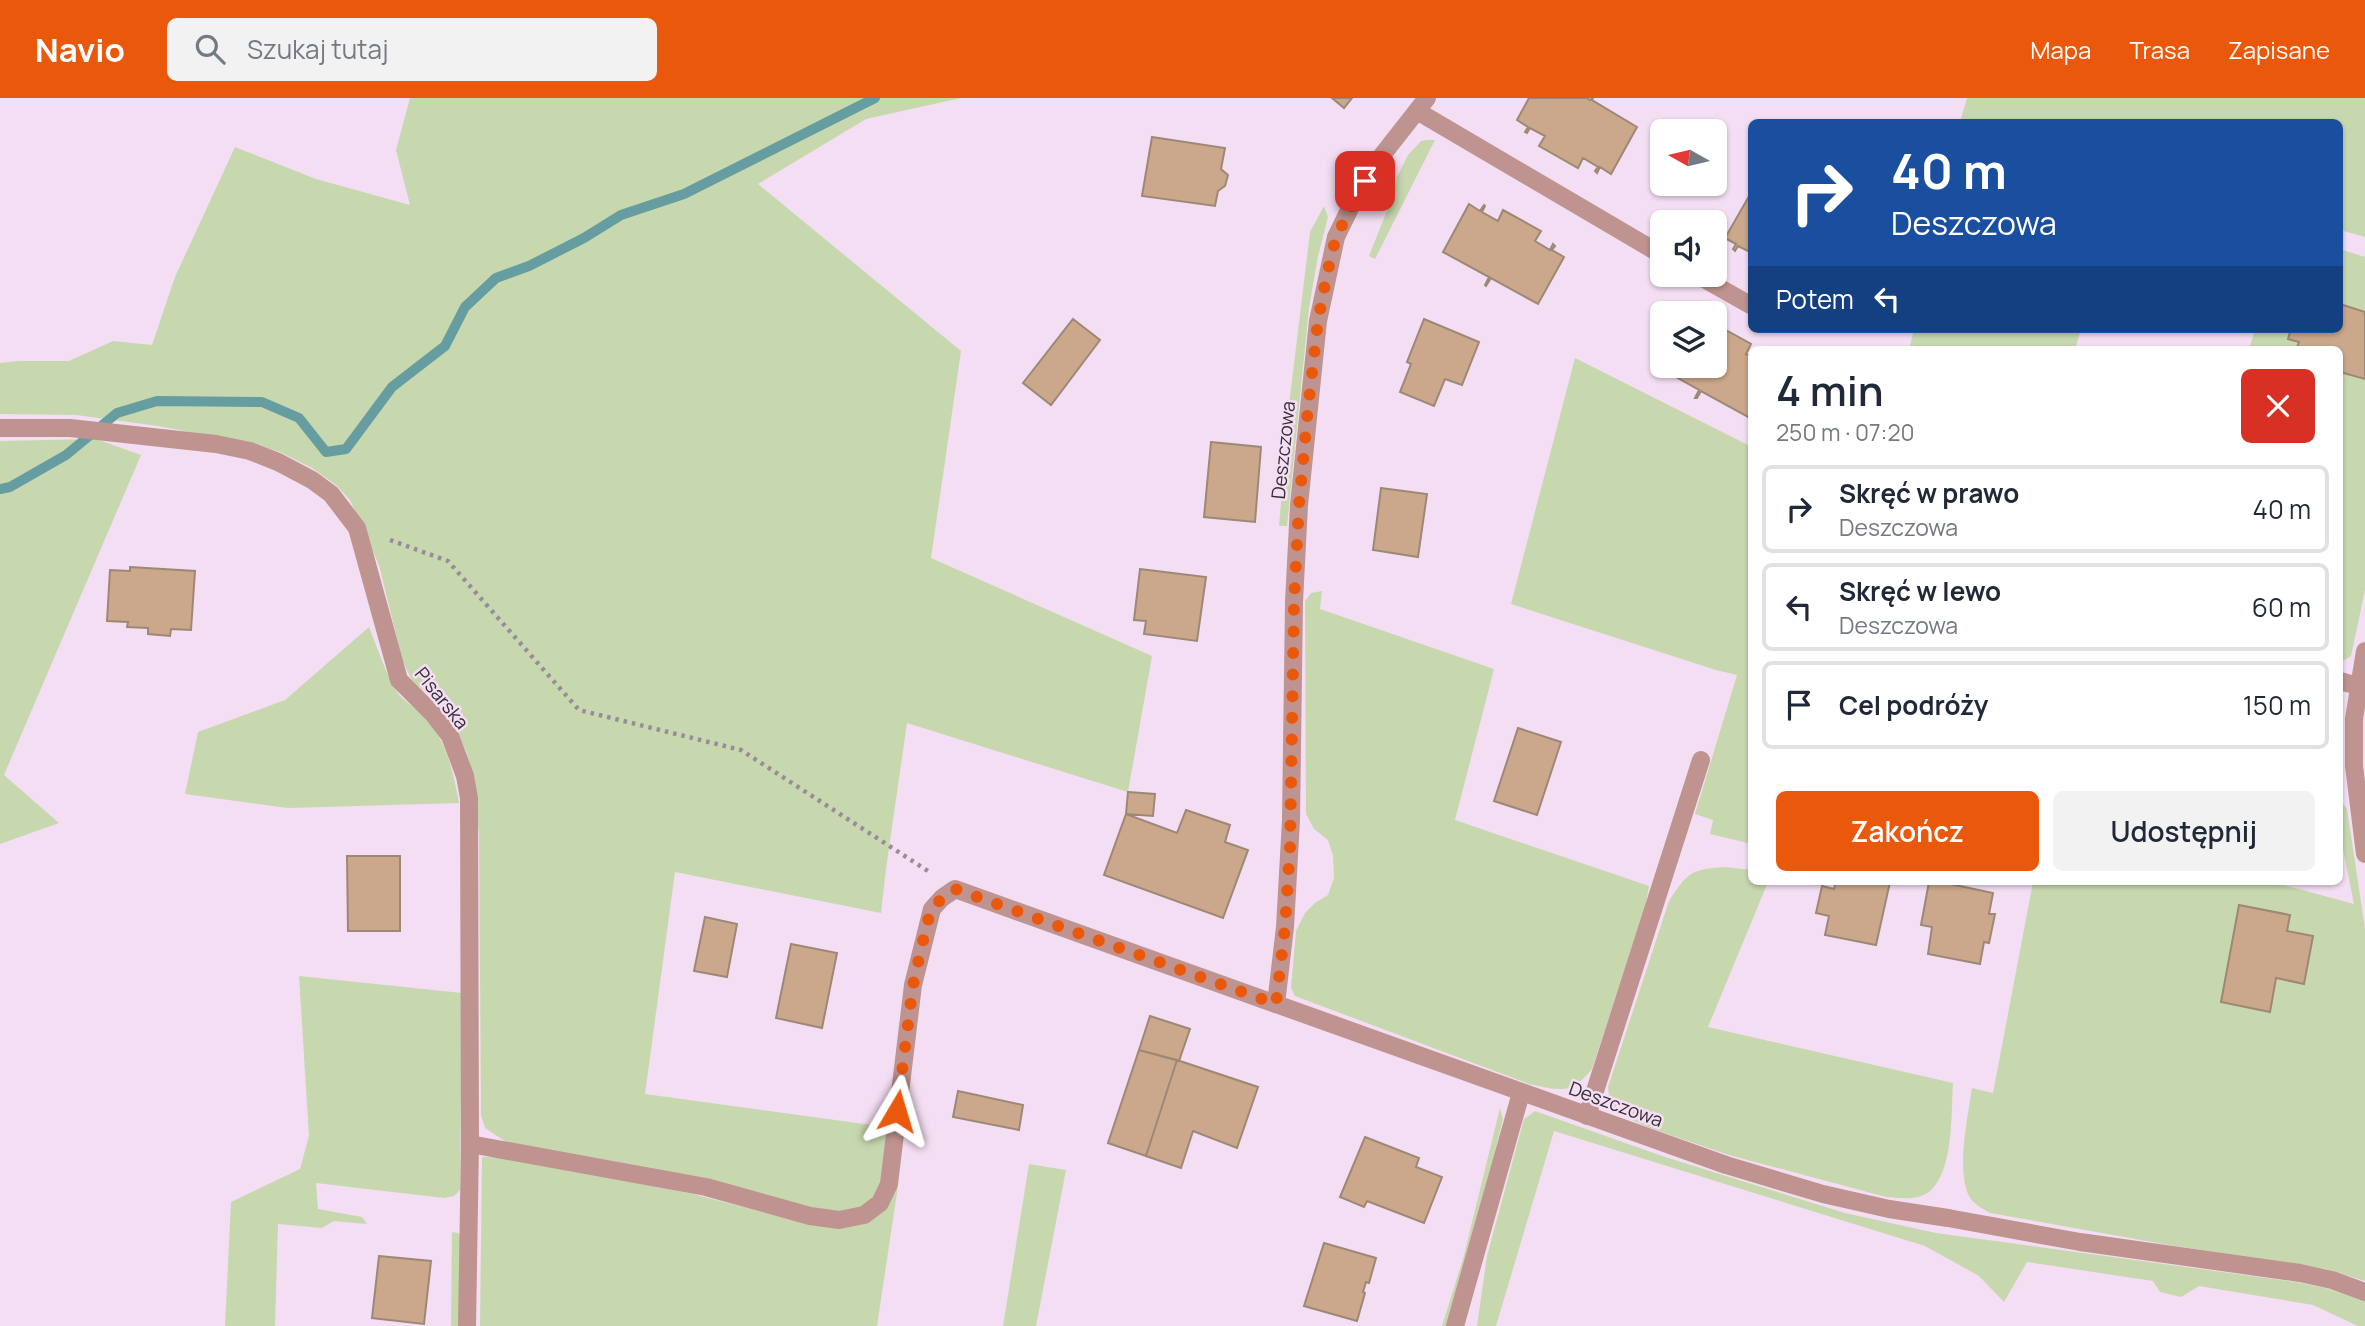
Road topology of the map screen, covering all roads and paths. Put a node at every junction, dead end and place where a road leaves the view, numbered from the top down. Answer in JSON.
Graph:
{"nodes":[{"id":1,"x":1422,"y":104,"type":"edge"},
{"id":2,"x":1650,"y":247,"type":"edge"},
{"id":3,"x":1718,"y":287,"type":"edge"},
{"id":4,"x":1748,"y":304,"type":"edge"},
{"id":5,"x":0,"y":428,"type":"edge"},
{"id":6,"x":356,"y":528,"type":"junction"},
{"id":7,"x":2365,"y":651,"type":"edge"},
{"id":8,"x":2343,"y":682,"type":"edge"},
{"id":9,"x":2358,"y":685,"type":"junction"},
{"id":10,"x":1701,"y":760,"type":"dead end"},
{"id":11,"x":2365,"y":854,"type":"edge"},
{"id":12,"x":955,"y":889,"type":"junction"},
{"id":13,"x":1276,"y":1004,"type":"junction"},
{"id":14,"x":1521,"y":1093,"type":"junction"},
{"id":15,"x":1587,"y":1116,"type":"junction"},
{"id":16,"x":470,"y":1144,"type":"junction"},
{"id":17,"x":2365,"y":1292,"type":"edge"},
{"id":18,"x":467,"y":1326,"type":"edge"},
{"id":19,"x":1455,"y":1326,"type":"edge"}],
"edges":[{"from":1,"to":2,"type":"street"},
{"from":1,"to":13,"type":"street","name":"Deszczowa"},
{"from":3,"to":4,"type":"street"},
{"from":5,"to":6,"type":"street","name":"Pisarska"},
{"from":6,"to":12,"type":"path"},
{"from":6,"to":16,"type":"street","name":"Pisarska"},
{"from":7,"to":9,"type":"street"},
{"from":8,"to":9,"type":"street"},
{"from":9,"to":11,"type":"street"},
{"from":10,"to":15,"type":"street"},
{"from":12,"to":13,"type":"street","name":"Deszczowa"},
{"from":12,"to":16,"type":"street"},
{"from":13,"to":14,"type":"street","name":"Deszczowa"},
{"from":14,"to":15,"type":"street","name":"Deszczowa"},
{"from":14,"to":19,"type":"street"},
{"from":15,"to":17,"type":"street","name":"Deszczowa"},
{"from":16,"to":18,"type":"street","name":"Pisarska"}]}
